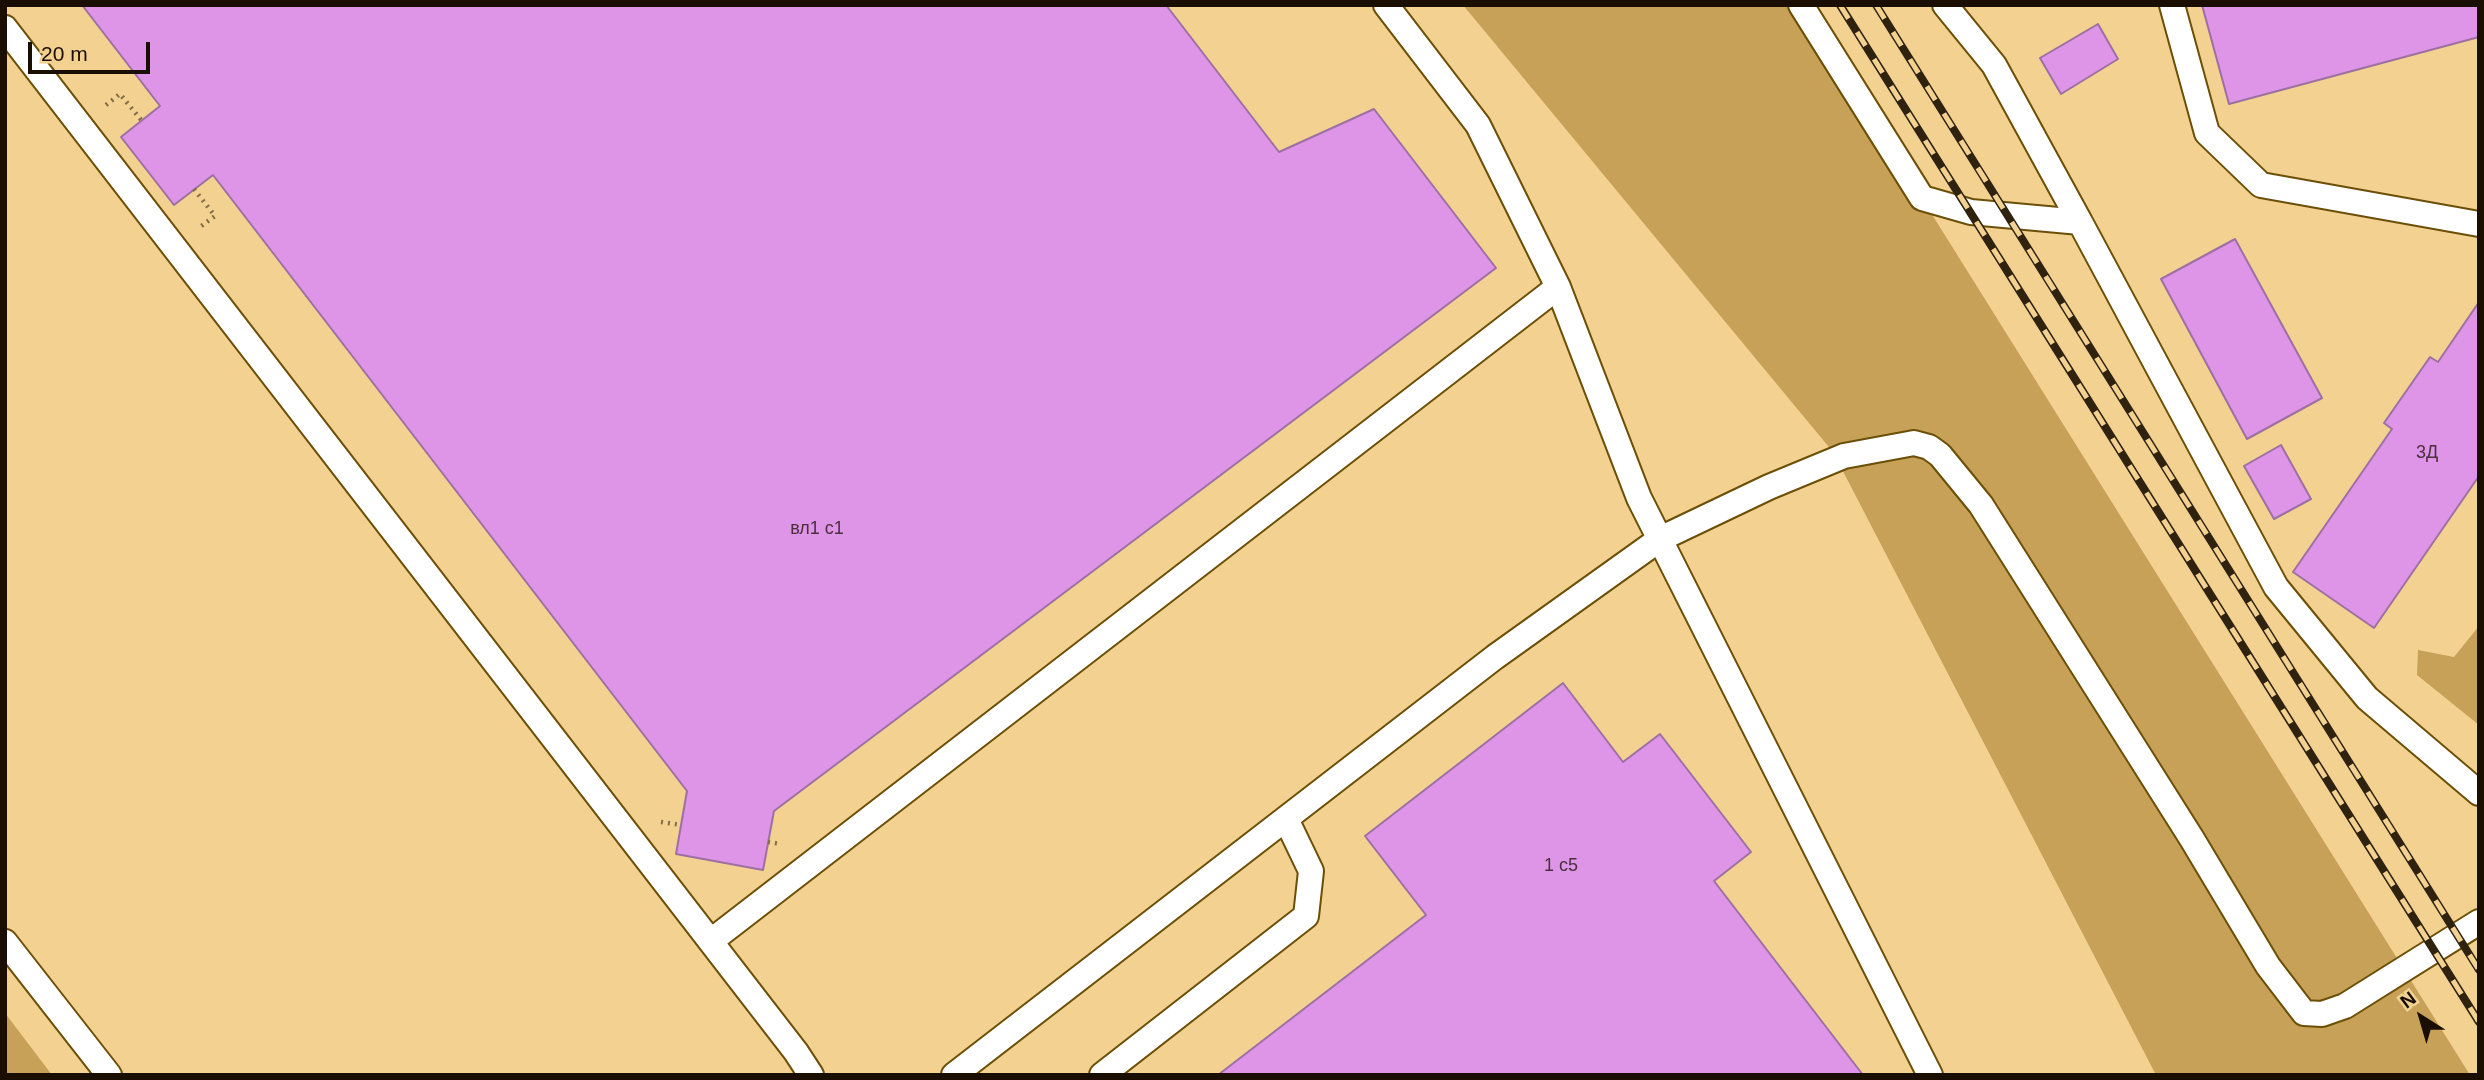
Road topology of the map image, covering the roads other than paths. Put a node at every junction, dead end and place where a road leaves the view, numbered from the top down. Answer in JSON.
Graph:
{"nodes":[{"id":1,"x":1386,"y":5,"type":"edge"},
{"id":2,"x":1801,"y":5,"type":"edge"},
{"id":3,"x":1945,"y":5,"type":"edge"},
{"id":4,"x":2172,"y":5,"type":"edge"},
{"id":5,"x":5,"y":28,"type":"edge"},
{"id":6,"x":2080,"y":222,"type":"junction"},
{"id":7,"x":2479,"y":224,"type":"edge"},
{"id":8,"x":1558,"y":287,"type":"junction"},
{"id":9,"x":1660,"y":539,"type":"junction"},
{"id":10,"x":2479,"y":793,"type":"edge"},
{"id":11,"x":1286,"y":819,"type":"junction"},
{"id":12,"x":2479,"y":922,"type":"edge"},
{"id":13,"x":710,"y":941,"type":"junction"},
{"id":14,"x":5,"y":942,"type":"edge"},
{"id":15,"x":109,"y":1075,"type":"edge"},
{"id":16,"x":811,"y":1075,"type":"edge"},
{"id":17,"x":954,"y":1075,"type":"edge"},
{"id":18,"x":1102,"y":1075,"type":"edge"},
{"id":19,"x":1930,"y":1075,"type":"edge"}],
"edges":[{"from":1,"to":8,"type":"lane"},
{"from":2,"to":6,"type":"lane"},
{"from":3,"to":6,"type":"lane"},
{"from":4,"to":7,"type":"lane"},
{"from":5,"to":13,"type":"lane"},
{"from":6,"to":10,"type":"lane"},
{"from":8,"to":9,"type":"lane"},
{"from":8,"to":13,"type":"lane"},
{"from":9,"to":11,"type":"lane"},
{"from":9,"to":12,"type":"lane"},
{"from":9,"to":19,"type":"lane"},
{"from":11,"to":17,"type":"lane"},
{"from":11,"to":18,"type":"lane"},
{"from":13,"to":16,"type":"lane"},
{"from":14,"to":15,"type":"lane"}]}
